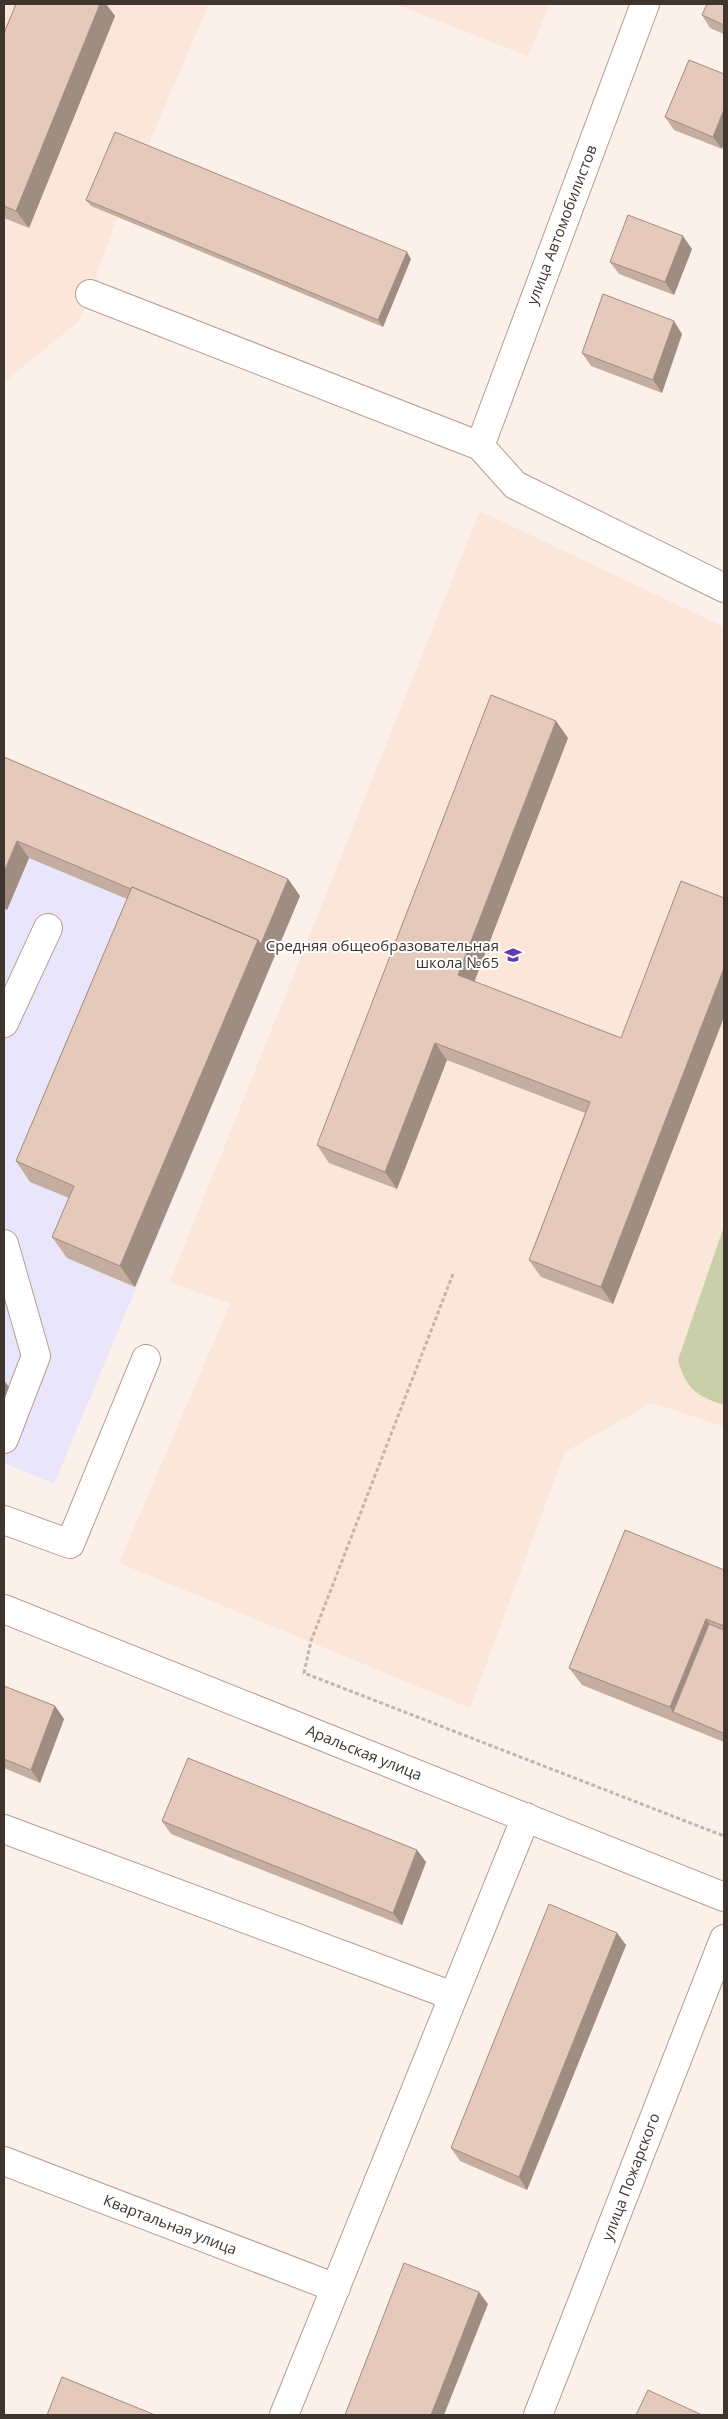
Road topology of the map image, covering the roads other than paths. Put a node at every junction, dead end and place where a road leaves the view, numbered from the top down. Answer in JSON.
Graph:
{"nodes":[{"id":1,"x":645,"y":4,"type":"edge"},
{"id":2,"x":90,"y":294,"type":"dead end"},
{"id":3,"x":480,"y":446,"type":"junction"},
{"id":4,"x":724,"y":588,"type":"edge"},
{"id":5,"x":48,"y":928,"type":"dead end"},
{"id":6,"x":4,"y":1023,"type":"edge"},
{"id":7,"x":4,"y":1244,"type":"edge"},
{"id":8,"x":146,"y":1358,"type":"dead end"},
{"id":9,"x":4,"y":1439,"type":"edge"},
{"id":10,"x":4,"y":1520,"type":"edge"},
{"id":11,"x":4,"y":1609,"type":"edge"},
{"id":12,"x":526,"y":1817,"type":"junction"},
{"id":13,"x":4,"y":1828,"type":"edge"},
{"id":14,"x":724,"y":1897,"type":"edge"},
{"id":15,"x":724,"y":1939,"type":"edge"},
{"id":16,"x":453,"y":1996,"type":"junction"},
{"id":17,"x":4,"y":2161,"type":"edge"},
{"id":18,"x":336,"y":2288,"type":"junction"},
{"id":19,"x":284,"y":2415,"type":"edge"},
{"id":20,"x":538,"y":2415,"type":"edge"}],
"edges":[{"from":1,"to":3,"type":"street","name":"улица Автомобилистов"},
{"from":2,"to":3,"type":"street"},
{"from":3,"to":4,"type":"street"},
{"from":5,"to":6,"type":"street"},
{"from":7,"to":9,"type":"street"},
{"from":8,"to":10,"type":"street"},
{"from":11,"to":12,"type":"street","name":"Аральская улица"},
{"from":12,"to":14,"type":"street","name":"Аральская улица"},
{"from":12,"to":16,"type":"street"},
{"from":13,"to":16,"type":"street"},
{"from":15,"to":20,"type":"street","name":"улица Пожарского"},
{"from":16,"to":18,"type":"street"},
{"from":17,"to":18,"type":"street","name":"Квартальная улица"},
{"from":18,"to":19,"type":"street"}]}
